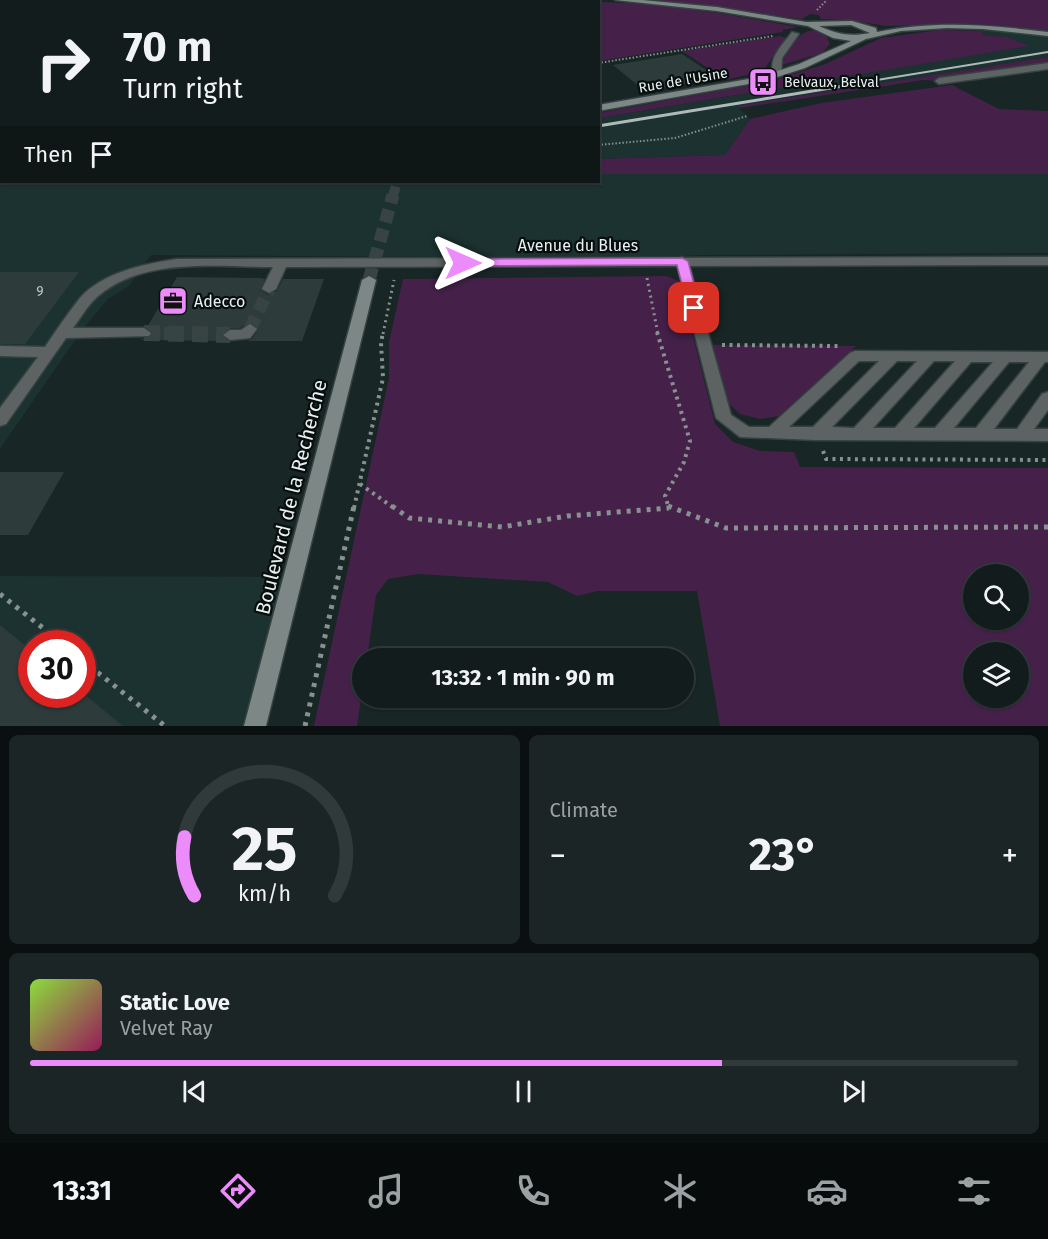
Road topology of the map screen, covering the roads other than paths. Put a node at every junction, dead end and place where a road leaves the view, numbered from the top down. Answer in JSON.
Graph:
{"nodes":[{"id":1,"x":619,"y":0,"type":"edge"},
{"id":2,"x":827,"y":29,"type":"junction"},
{"id":3,"x":872,"y":31,"type":"junction"},
{"id":4,"x":795,"y":34,"type":"road end"},
{"id":5,"x":1048,"y":34,"type":"edge"},
{"id":6,"x":862,"y":39,"type":"junction"},
{"id":7,"x":837,"y":49,"type":"junction"},
{"id":8,"x":1048,"y":66,"type":"edge"},
{"id":9,"x":777,"y":75,"type":"junction"},
{"id":10,"x":939,"y":81,"type":"dead end"},
{"id":11,"x":600,"y":108,"type":"edge"},
{"id":12,"x":682,"y":261,"type":"junction"},
{"id":13,"x":1048,"y":261,"type":"edge"},
{"id":14,"x":281,"y":263,"type":"junction"},
{"id":15,"x":369,"y":279,"type":"tunnel mouth"},
{"id":16,"x":269,"y":289,"type":"tunnel mouth"},
{"id":17,"x":250,"y":329,"type":"dead end"},
{"id":18,"x":63,"y":333,"type":"junction"},
{"id":19,"x":144,"y":333,"type":"dead end"},
{"id":20,"x":230,"y":334,"type":"tunnel mouth"},
{"id":21,"x":0,"y":351,"type":"edge"},
{"id":22,"x":49,"y":352,"type":"junction"},
{"id":23,"x":893,"y":356,"type":"junction"},
{"id":24,"x":930,"y":356,"type":"junction"},
{"id":25,"x":967,"y":357,"type":"junction"},
{"id":26,"x":1005,"y":357,"type":"junction"},
{"id":27,"x":1045,"y":357,"type":"edge"},
{"id":28,"x":1048,"y":398,"type":"edge"},
{"id":29,"x":0,"y":420,"type":"edge"},
{"id":30,"x":773,"y":433,"type":"junction"},
{"id":31,"x":816,"y":434,"type":"junction"},
{"id":32,"x":858,"y":434,"type":"junction"},
{"id":33,"x":898,"y":434,"type":"junction"},
{"id":34,"x":940,"y":434,"type":"junction"},
{"id":35,"x":980,"y":435,"type":"junction"},
{"id":36,"x":1021,"y":435,"type":"junction"},
{"id":37,"x":1048,"y":435,"type":"edge"},
{"id":38,"x":255,"y":726,"type":"edge"}],
"edges":[{"from":1,"to":2,"type":"main road"},
{"from":2,"to":3,"type":"main road"},
{"from":2,"to":6,"type":"main road"},
{"from":2,"to":7,"type":"main road"},
{"from":3,"to":5,"type":"main road"},
{"from":3,"to":6,"type":"main road","name":"Rue de l'Usine"},
{"from":4,"to":9,"type":"street"},
{"from":6,"to":7,"type":"main road","name":"Rue de l'Usine"},
{"from":7,"to":9,"type":"main road","name":"Rue de l'Usine"},
{"from":8,"to":10,"type":"street"},
{"from":9,"to":11,"type":"main road","name":"Rue de l'Usine"},
{"from":12,"to":13,"type":"street","name":"Avenue du Blues"},
{"from":12,"to":14,"type":"street","name":"Avenue du Blues"},
{"from":12,"to":30,"type":"street"},
{"from":14,"to":16,"type":"street"},
{"from":14,"to":18,"type":"street","name":"Avenue du Blues"},
{"from":15,"to":38,"type":"main road","name":"Boulevard de la Recherche"},
{"from":17,"to":20,"type":"street"},
{"from":18,"to":19,"type":"street"},
{"from":18,"to":22,"type":"street","name":"Avenue du Blues"},
{"from":21,"to":22,"type":"street"},
{"from":22,"to":29,"type":"street","name":"Avenue du Blues"},
{"from":23,"to":24,"type":"street"},
{"from":23,"to":30,"type":"street"},
{"from":23,"to":31,"type":"street"},
{"from":24,"to":25,"type":"street"},
{"from":24,"to":32,"type":"street"},
{"from":25,"to":26,"type":"street"},
{"from":25,"to":33,"type":"street"},
{"from":26,"to":27,"type":"street"},
{"from":26,"to":34,"type":"street"},
{"from":27,"to":35,"type":"street"},
{"from":28,"to":36,"type":"street"},
{"from":30,"to":31,"type":"street"},
{"from":31,"to":32,"type":"street"},
{"from":32,"to":33,"type":"street"},
{"from":33,"to":34,"type":"street"},
{"from":34,"to":35,"type":"street"},
{"from":35,"to":36,"type":"street"},
{"from":36,"to":37,"type":"street"}]}
